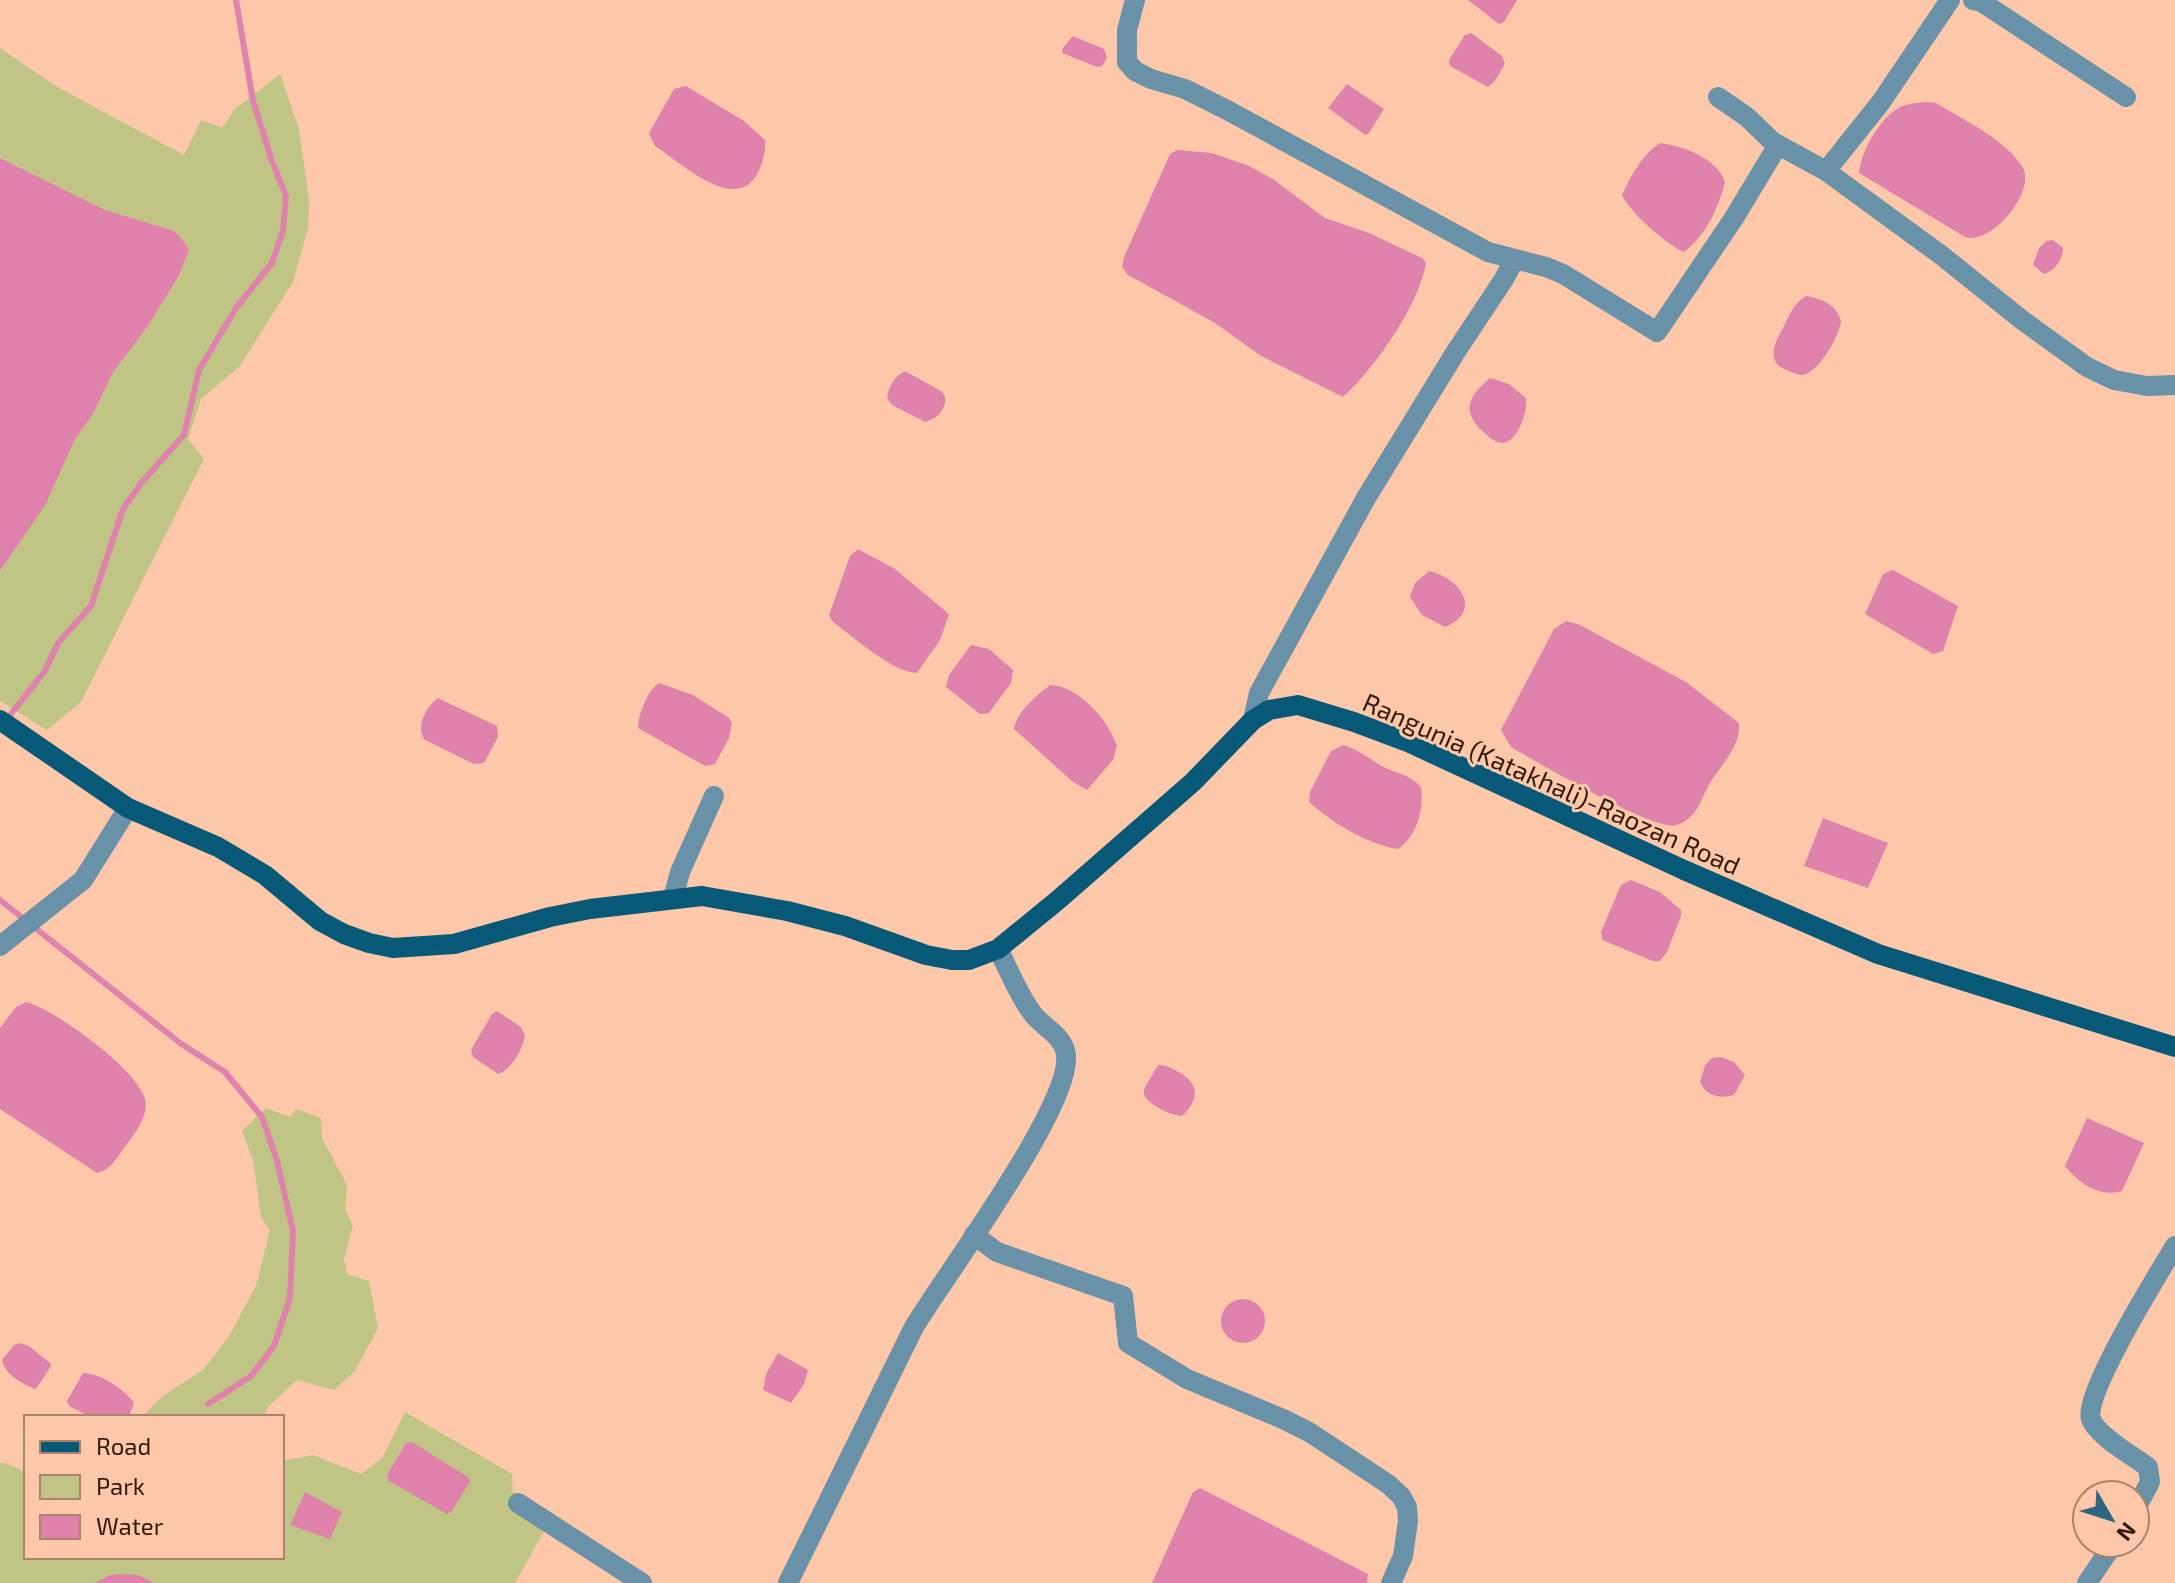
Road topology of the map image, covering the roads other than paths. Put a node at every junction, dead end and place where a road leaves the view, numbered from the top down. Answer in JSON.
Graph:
{"nodes":[{"id":1,"x":1135,"y":0,"type":"edge"},
{"id":2,"x":1950,"y":0,"type":"edge"},
{"id":3,"x":1973,"y":0,"type":"edge"},
{"id":4,"x":1718,"y":97,"type":"dead end"},
{"id":5,"x":2126,"y":97,"type":"dead end"},
{"id":6,"x":1778,"y":145,"type":"junction"},
{"id":7,"x":1826,"y":171,"type":"junction"},
{"id":8,"x":1514,"y":260,"type":"junction"},
{"id":9,"x":2175,"y":385,"type":"edge"},
{"id":10,"x":0,"y":720,"type":"edge"},
{"id":11,"x":1253,"y":720,"type":"junction"},
{"id":12,"x":714,"y":796,"type":"dead end"},
{"id":13,"x":128,"y":808,"type":"junction"},
{"id":14,"x":673,"y":898,"type":"junction"},
{"id":15,"x":8,"y":939,"type":"edge"},
{"id":16,"x":998,"y":949,"type":"junction"},
{"id":17,"x":2175,"y":1047,"type":"edge"},
{"id":18,"x":974,"y":1235,"type":"junction"},
{"id":19,"x":2175,"y":1246,"type":"edge"},
{"id":20,"x":2150,"y":1479,"type":"edge"},
{"id":21,"x":518,"y":1503,"type":"dead end"},
{"id":22,"x":2103,"y":1559,"type":"edge"},
{"id":23,"x":642,"y":1583,"type":"edge"},
{"id":24,"x":788,"y":1583,"type":"edge"},
{"id":25,"x":1391,"y":1583,"type":"edge"},
{"id":26,"x":2087,"y":1583,"type":"edge"}],
"edges":[{"from":1,"to":8,"type":"street"},
{"from":2,"to":7,"type":"street"},
{"from":3,"to":5,"type":"street"},
{"from":4,"to":6,"type":"street"},
{"from":6,"to":7,"type":"street"},
{"from":6,"to":8,"type":"street"},
{"from":7,"to":9,"type":"street"},
{"from":8,"to":11,"type":"street"},
{"from":10,"to":13,"type":"main road","name":"Rangunia (Katakhali)-Raozan Road"},
{"from":11,"to":16,"type":"main road","name":"Rangunia (Katakhali)-Raozan Road"},
{"from":11,"to":17,"type":"main road","name":"Rangunia (Katakhali)-Raozan Road"},
{"from":12,"to":14,"type":"street"},
{"from":13,"to":14,"type":"main road","name":"Rangunia (Katakhali)-Raozan Road"},
{"from":13,"to":15,"type":"street"},
{"from":14,"to":16,"type":"main road","name":"Rangunia (Katakhali)-Raozan Road"},
{"from":16,"to":18,"type":"street"},
{"from":18,"to":24,"type":"street"},
{"from":18,"to":25,"type":"street"},
{"from":19,"to":20,"type":"street"},
{"from":21,"to":23,"type":"street"},
{"from":22,"to":26,"type":"street"}]}
